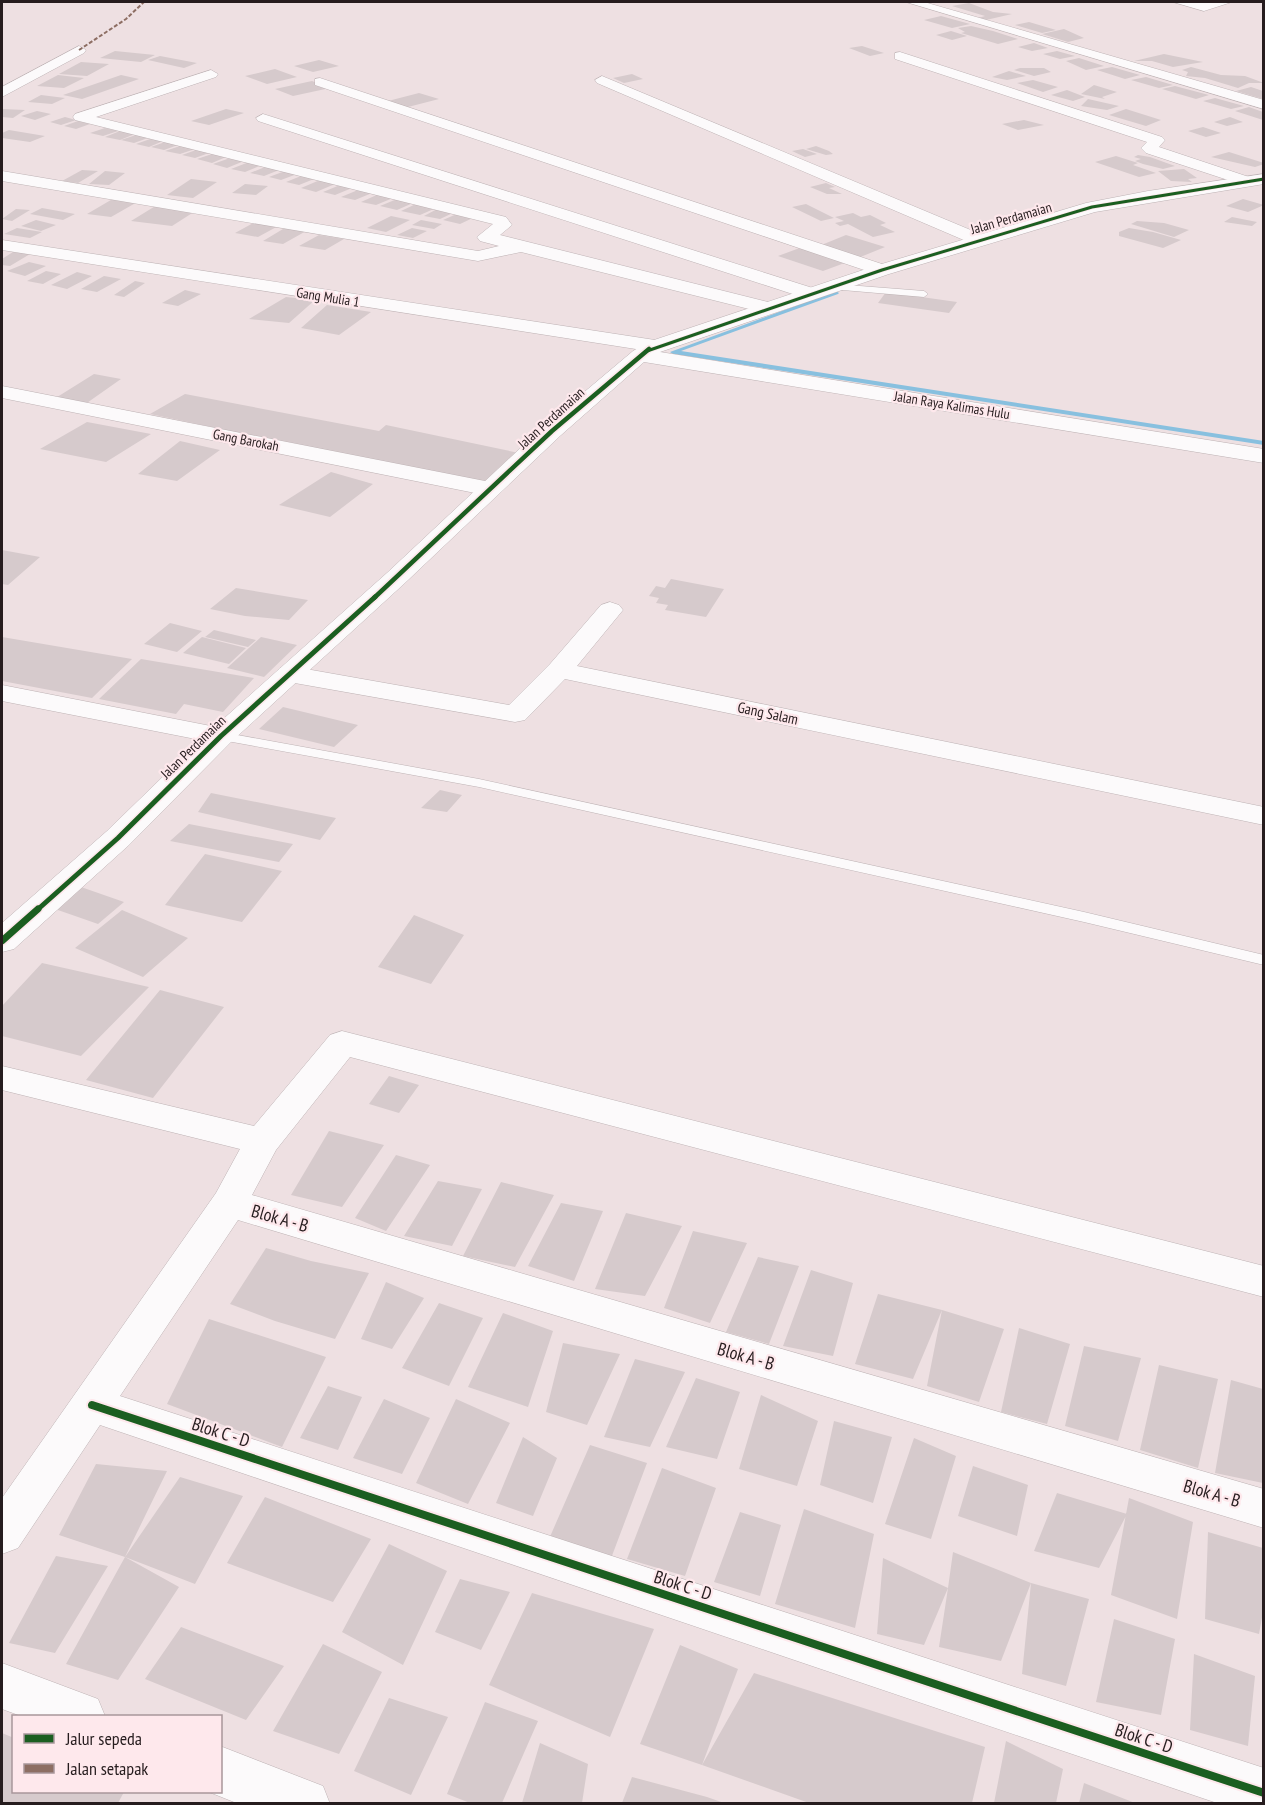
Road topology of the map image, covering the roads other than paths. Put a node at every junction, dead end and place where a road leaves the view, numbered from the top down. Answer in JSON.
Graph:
{"nodes":[{"id":1,"x":912,"y":2,"type":"edge"},
{"id":2,"x":1179,"y":2,"type":"edge"},
{"id":3,"x":1226,"y":2,"type":"edge"},
{"id":4,"x":79,"y":50,"type":"dead end"},
{"id":5,"x":900,"y":56,"type":"dead end"},
{"id":6,"x":211,"y":74,"type":"dead end"},
{"id":7,"x":602,"y":80,"type":"dead end"},
{"id":8,"x":320,"y":82,"type":"dead end"},
{"id":9,"x":5,"y":88,"type":"edge"},
{"id":10,"x":1263,"y":105,"type":"edge"},
{"id":11,"x":263,"y":118,"type":"dead end"},
{"id":12,"x":2,"y":176,"type":"edge"},
{"id":13,"x":1255,"y":180,"type":"edge"},
{"id":14,"x":979,"y":240,"type":"junction"},
{"id":15,"x":2,"y":245,"type":"edge"},
{"id":16,"x":521,"y":247,"type":"junction"},
{"id":17,"x":882,"y":270,"type":"junction"},
{"id":18,"x":834,"y":287,"type":"junction"},
{"id":19,"x":812,"y":294,"type":"junction"},
{"id":20,"x":924,"y":294,"type":"dead end"},
{"id":21,"x":769,"y":308,"type":"junction"},
{"id":22,"x":648,"y":351,"type":"junction"},
{"id":23,"x":2,"y":392,"type":"edge"},
{"id":24,"x":1263,"y":456,"type":"edge"},
{"id":25,"x":490,"y":489,"type":"junction"},
{"id":26,"x":610,"y":610,"type":"dead end"},
{"id":27,"x":559,"y":670,"type":"junction"},
{"id":28,"x":289,"y":674,"type":"junction"},
{"id":29,"x":2,"y":693,"type":"edge"},
{"id":30,"x":221,"y":736,"type":"junction"},
{"id":31,"x":1263,"y":816,"type":"edge"},
{"id":32,"x":4,"y":937,"type":"edge"},
{"id":33,"x":1263,"y":960,"type":"edge"},
{"id":34,"x":2,"y":1078,"type":"edge"},
{"id":35,"x":262,"y":1142,"type":"junction"},
{"id":36,"x":229,"y":1203,"type":"junction"},
{"id":37,"x":1263,"y":1282,"type":"edge"},
{"id":38,"x":92,"y":1405,"type":"junction"},
{"id":39,"x":1263,"y":1509,"type":"edge"},
{"id":40,"x":2,"y":1534,"type":"edge"},
{"id":41,"x":2,"y":1686,"type":"edge"},
{"id":42,"x":78,"y":1715,"type":"edge"},
{"id":43,"x":222,"y":1772,"type":"edge"},
{"id":44,"x":1263,"y":1793,"type":"edge"},
{"id":45,"x":305,"y":1803,"type":"edge"}],
"edges":[{"from":1,"to":10,"type":"street"},
{"from":2,"to":3,"type":"street"},
{"from":4,"to":9,"type":"street"},
{"from":5,"to":13,"type":"street"},
{"from":6,"to":16,"type":"street"},
{"from":7,"to":14,"type":"street"},
{"from":8,"to":17,"type":"street"},
{"from":11,"to":19,"type":"street"},
{"from":12,"to":16,"type":"street"},
{"from":13,"to":14,"type":"street","name":"Jalan Perdamaian"},
{"from":14,"to":17,"type":"street","name":"Jalan Perdamaian"},
{"from":15,"to":22,"type":"street","name":"Gang Mulia 1"},
{"from":16,"to":21,"type":"street"},
{"from":17,"to":18,"type":"street","name":"Jalan Perdamaian"},
{"from":18,"to":19,"type":"street","name":"Jalan Perdamaian"},
{"from":18,"to":20,"type":"lane"},
{"from":19,"to":21,"type":"street","name":"Jalan Perdamaian"},
{"from":21,"to":22,"type":"street","name":"Jalan Perdamaian"},
{"from":22,"to":24,"type":"street","name":"Jalan Raya Kalimas Hulu"},
{"from":22,"to":25,"type":"street","name":"Jalan Perdamaian"},
{"from":23,"to":25,"type":"street","name":"Gang Barokah"},
{"from":25,"to":28,"type":"street","name":"Jalan Perdamaian"},
{"from":26,"to":27,"type":"street"},
{"from":27,"to":28,"type":"street"},
{"from":27,"to":31,"type":"street","name":"Gang Salam"},
{"from":28,"to":30,"type":"street","name":"Jalan Perdamaian"},
{"from":29,"to":30,"type":"street"},
{"from":30,"to":32,"type":"street","name":"Jalan Perdamaian"},
{"from":30,"to":33,"type":"lane"},
{"from":34,"to":35,"type":"street"},
{"from":35,"to":36,"type":"street"},
{"from":35,"to":37,"type":"street"},
{"from":36,"to":38,"type":"street"},
{"from":36,"to":39,"type":"street","name":"Blok A - B"},
{"from":38,"to":40,"type":"street"},
{"from":38,"to":44,"type":"street","name":"Blok C - D"},
{"from":41,"to":42,"type":"street"},
{"from":43,"to":45,"type":"street"}]}
